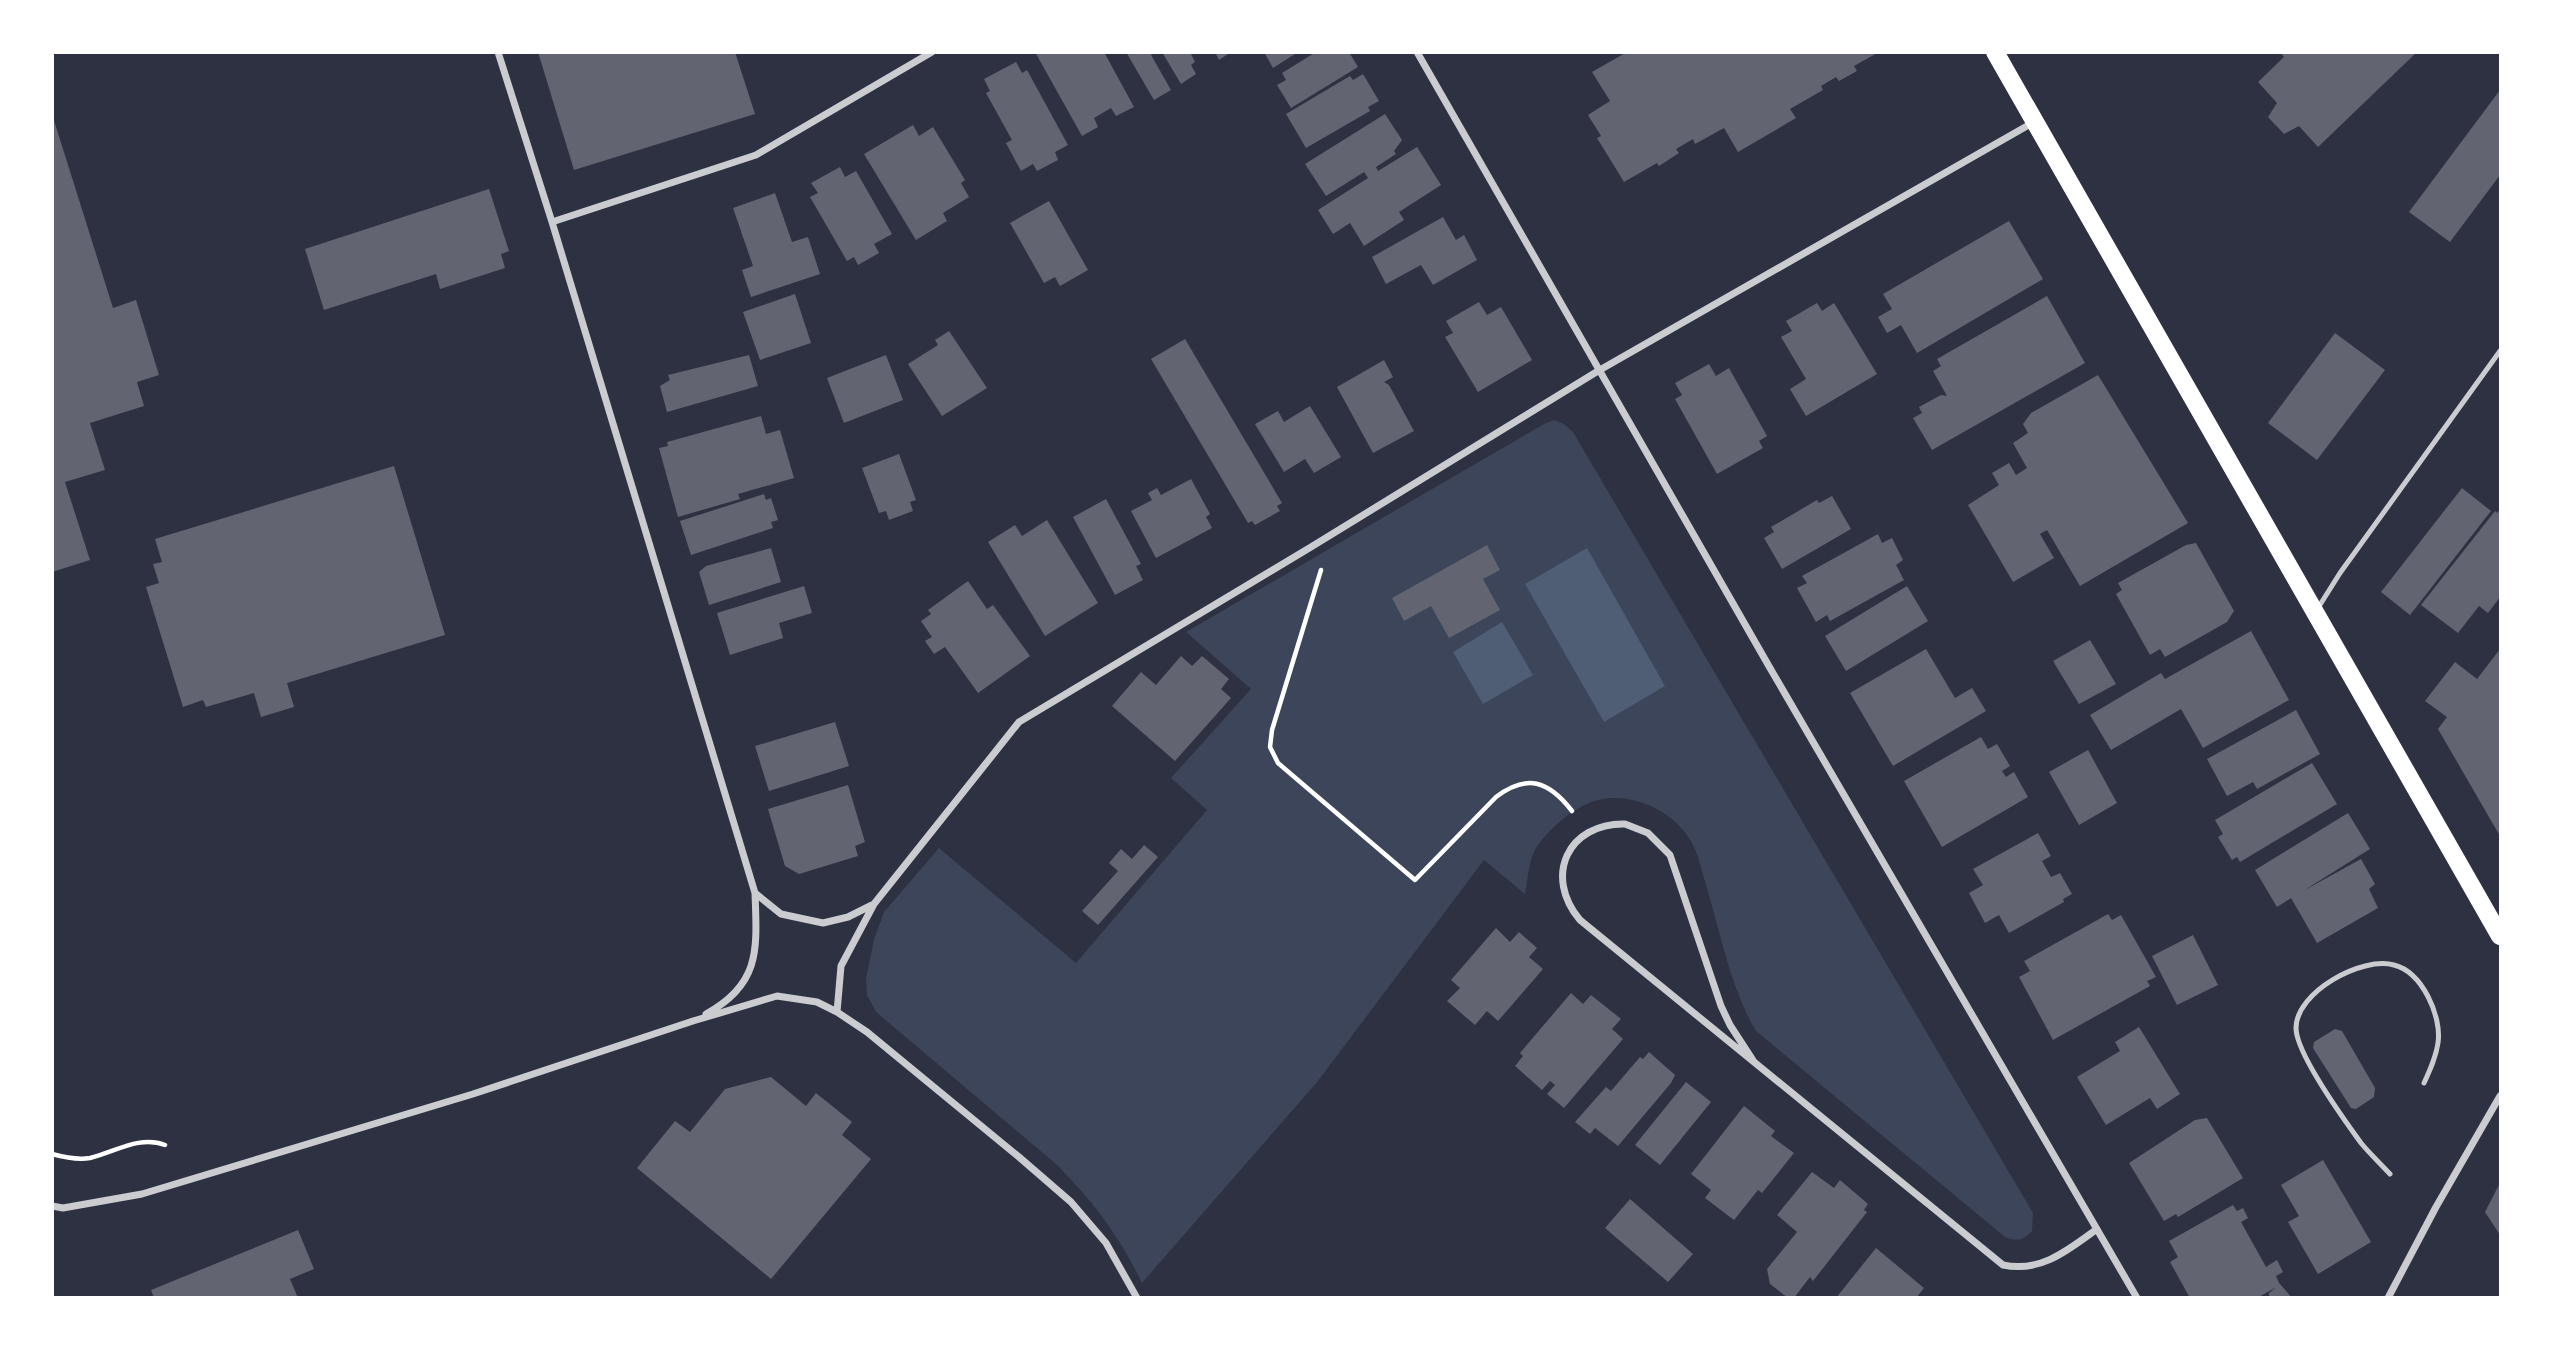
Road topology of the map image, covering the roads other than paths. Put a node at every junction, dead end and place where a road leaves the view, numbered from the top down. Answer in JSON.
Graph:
{"nodes":[{"id":1,"x":498,"y":52,"type":"edge"},
{"id":2,"x":932,"y":52,"type":"edge"},
{"id":3,"x":1417,"y":52,"type":"edge"},
{"id":4,"x":1995,"y":52,"type":"edge"},
{"id":5,"x":2034,"y":121,"type":"junction"},
{"id":6,"x":552,"y":222,"type":"junction"},
{"id":7,"x":2501,"y":351,"type":"edge"},
{"id":8,"x":1598,"y":371,"type":"junction"},
{"id":9,"x":2316,"y":611,"type":"junction"},
{"id":10,"x":755,"y":893,"type":"junction"},
{"id":11,"x":873,"y":904,"type":"junction"},
{"id":12,"x":2501,"y":936,"type":"edge"},
{"id":13,"x":837,"y":1012,"type":"junction"},
{"id":14,"x":693,"y":1021,"type":"junction"},
{"id":15,"x":1754,"y":1062,"type":"junction"},
{"id":16,"x":2424,"y":1083,"type":"dead end"},
{"id":17,"x":2501,"y":1096,"type":"edge"},
{"id":18,"x":2390,"y":1174,"type":"dead end"},
{"id":19,"x":52,"y":1206,"type":"edge"},
{"id":20,"x":2097,"y":1229,"type":"junction"},
{"id":21,"x":1137,"y":1297,"type":"edge"},
{"id":22,"x":2137,"y":1297,"type":"edge"},
{"id":23,"x":2388,"y":1297,"type":"edge"}],
"edges":[{"from":1,"to":6,"type":"street"},
{"from":2,"to":6,"type":"street"},
{"from":3,"to":8,"type":"street"},
{"from":4,"to":5,"type":"main road"},
{"from":5,"to":8,"type":"street"},
{"from":5,"to":9,"type":"main road"},
{"from":6,"to":10,"type":"street"},
{"from":7,"to":9,"type":"lane"},
{"from":8,"to":11,"type":"street"},
{"from":8,"to":20,"type":"street"},
{"from":9,"to":12,"type":"main road"},
{"from":10,"to":11,"type":"street"},
{"from":10,"to":14,"type":"street"},
{"from":11,"to":13,"type":"street"},
{"from":13,"to":14,"type":"street"},
{"from":13,"to":21,"type":"street"},
{"from":14,"to":19,"type":"street"},
{"from":15,"to":15,"type":"street"},
{"from":15,"to":20,"type":"street"},
{"from":16,"to":18,"type":"lane"},
{"from":17,"to":23,"type":"street"},
{"from":20,"to":22,"type":"street"}]}
